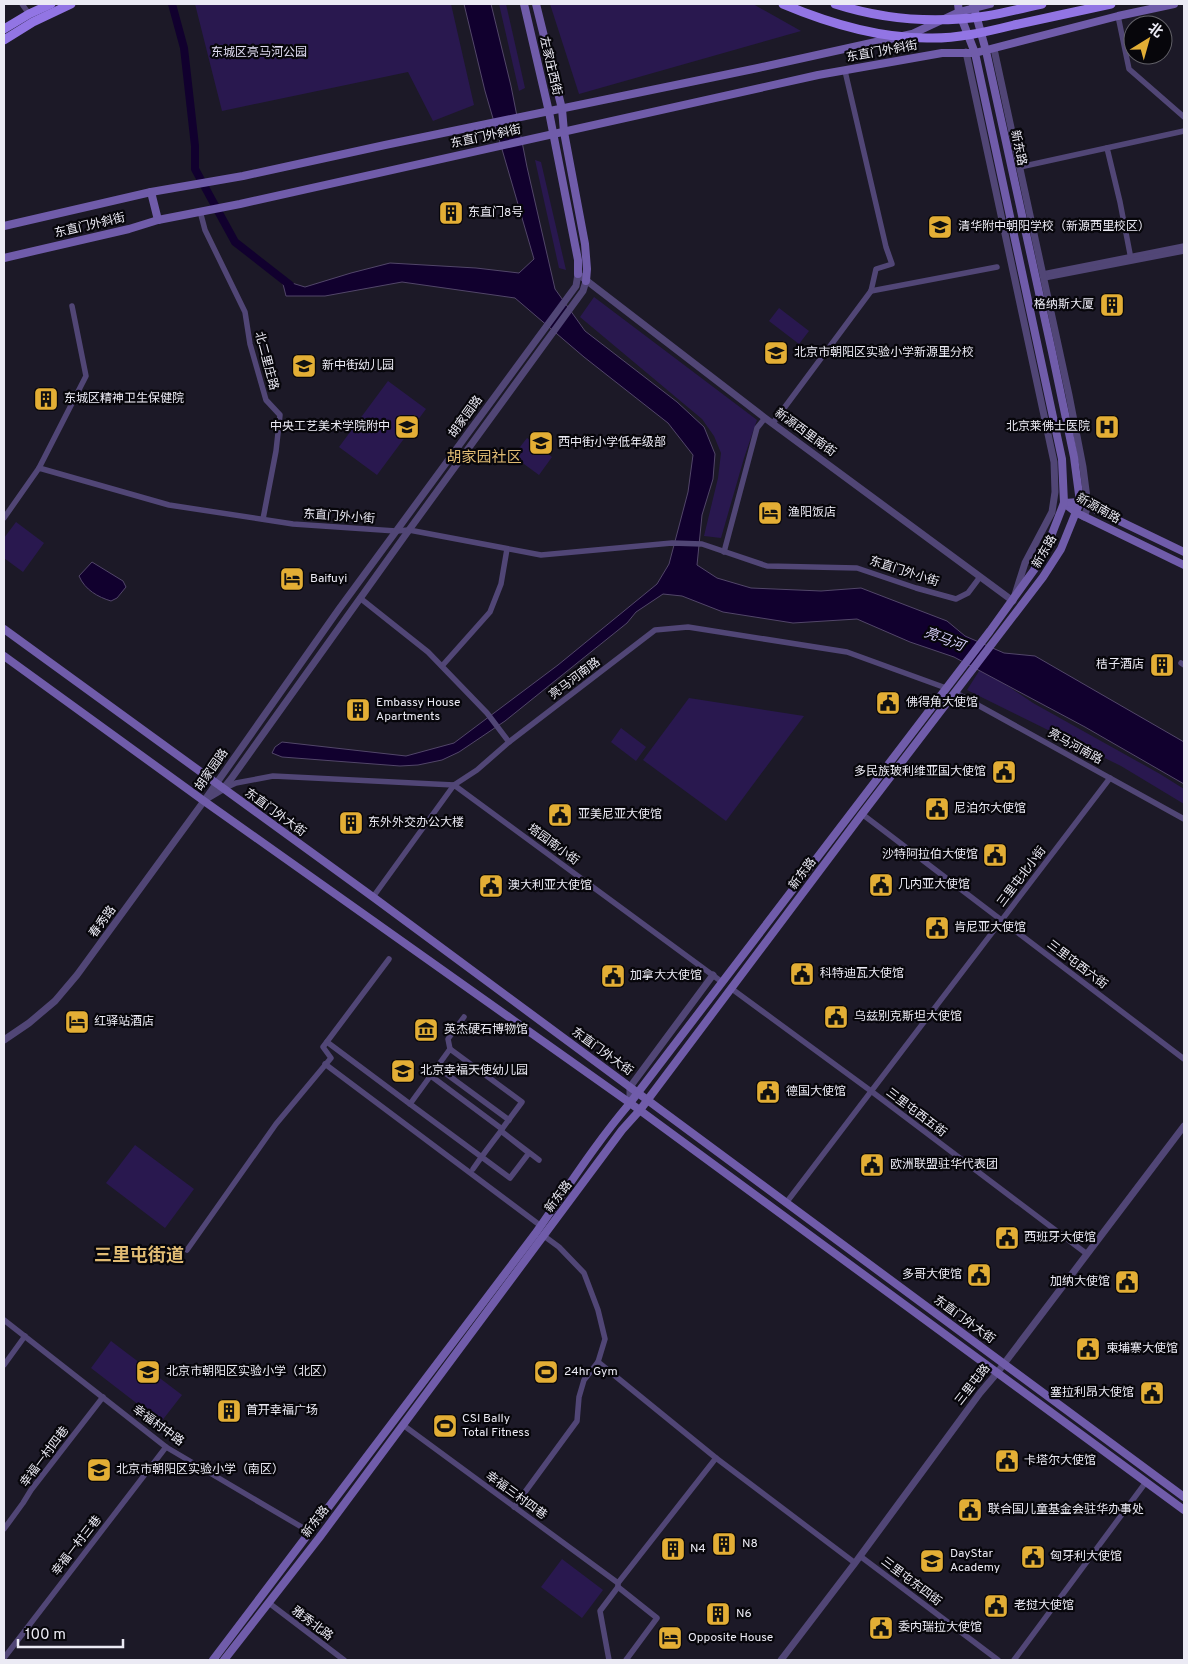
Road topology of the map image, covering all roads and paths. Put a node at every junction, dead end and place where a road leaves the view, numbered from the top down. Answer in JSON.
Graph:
{"nodes":[{"id":1,"x":22,"y":4,"type":"edge"},
{"id":2,"x":52,"y":4,"type":"edge"},
{"id":3,"x":71,"y":4,"type":"edge"},
{"id":4,"x":524,"y":4,"type":"edge"},
{"id":5,"x":536,"y":4,"type":"edge"},
{"id":6,"x":783,"y":4,"type":"edge"},
{"id":7,"x":834,"y":4,"type":"edge"},
{"id":8,"x":990,"y":4,"type":"edge"},
{"id":9,"x":1042,"y":4,"type":"edge"},
{"id":10,"x":1111,"y":4,"type":"edge"},
{"id":11,"x":1174,"y":4,"type":"edge"},
{"id":12,"x":974,"y":6,"type":"edge"},
{"id":13,"x":958,"y":8,"type":"edge"},
{"id":14,"x":28,"y":14,"type":"junction"},
{"id":15,"x":1118,"y":16,"type":"junction"},
{"id":16,"x":4,"y":29,"type":"edge"},
{"id":17,"x":4,"y":40,"type":"edge"},
{"id":18,"x":990,"y":50,"type":"junction"},
{"id":19,"x":966,"y":52,"type":"junction"},
{"id":20,"x":975,"y":53,"type":"junction"},
{"id":21,"x":845,"y":70,"type":"junction"},
{"id":22,"x":562,"y":109,"type":"junction"},
{"id":23,"x":549,"y":112,"type":"junction"},
{"id":24,"x":1184,"y":117,"type":"edge"},
{"id":25,"x":1184,"y":131,"type":"edge"},
{"id":26,"x":564,"y":132,"type":"junction"},
{"id":27,"x":552,"y":134,"type":"junction"},
{"id":28,"x":1107,"y":148,"type":"junction"},
{"id":29,"x":1020,"y":167,"type":"junction"},
{"id":30,"x":151,"y":192,"type":"junction"},
{"id":31,"x":200,"y":211,"type":"junction"},
{"id":32,"x":158,"y":220,"type":"junction"},
{"id":33,"x":4,"y":226,"type":"edge"},
{"id":34,"x":1184,"y":246,"type":"edge"},
{"id":35,"x":1184,"y":251,"type":"edge"},
{"id":36,"x":4,"y":258,"type":"edge"},
{"id":37,"x":1131,"y":259,"type":"junction"},
{"id":38,"x":997,"y":267,"type":"dead end"},
{"id":39,"x":578,"y":274,"type":"junction"},
{"id":40,"x":1044,"y":276,"type":"junction"},
{"id":41,"x":586,"y":281,"type":"junction"},
{"id":42,"x":871,"y":291,"type":"junction"},
{"id":43,"x":72,"y":306,"type":"dead end"},
{"id":44,"x":765,"y":418,"type":"junction"},
{"id":45,"x":773,"y":423,"type":"junction"},
{"id":46,"x":39,"y":468,"type":"junction"},
{"id":47,"x":1080,"y":502,"type":"junction"},
{"id":48,"x":1064,"y":503,"type":"junction"},
{"id":49,"x":1088,"y":506,"type":"junction"},
{"id":50,"x":1080,"y":515,"type":"junction"},
{"id":51,"x":4,"y":518,"type":"edge"},
{"id":52,"x":263,"y":519,"type":"junction"},
{"id":53,"x":408,"y":530,"type":"junction"},
{"id":54,"x":396,"y":531,"type":"junction"},
{"id":55,"x":507,"y":549,"type":"junction"},
{"id":56,"x":724,"y":552,"type":"junction"},
{"id":57,"x":1184,"y":552,"type":"edge"},
{"id":58,"x":1184,"y":565,"type":"edge"},
{"id":59,"x":980,"y":577,"type":"junction"},
{"id":60,"x":360,"y":598,"type":"junction"},
{"id":61,"x":1013,"y":601,"type":"junction"},
{"id":62,"x":4,"y":629,"type":"edge"},
{"id":63,"x":4,"y":656,"type":"edge"},
{"id":64,"x":442,"y":666,"type":"junction"},
{"id":65,"x":946,"y":688,"type":"junction"},
{"id":66,"x":956,"y":693,"type":"junction"},
{"id":67,"x":509,"y":742,"type":"junction"},
{"id":68,"x":1110,"y":778,"type":"junction"},
{"id":69,"x":215,"y":784,"type":"junction"},
{"id":70,"x":454,"y":785,"type":"junction"},
{"id":71,"x":223,"y":789,"type":"junction"},
{"id":72,"x":204,"y":801,"type":"junction"},
{"id":73,"x":862,"y":814,"type":"junction"},
{"id":74,"x":1184,"y":819,"type":"edge"},
{"id":75,"x":373,"y":897,"type":"junction"},
{"id":76,"x":1002,"y":920,"type":"junction"},
{"id":77,"x":389,"y":958,"type":"dead end"},
{"id":78,"x":713,"y":975,"type":"junction"},
{"id":79,"x":722,"y":982,"type":"junction"},
{"id":80,"x":732,"y":989,"type":"junction"},
{"id":81,"x":464,"y":1017,"type":"dead end"},
{"id":82,"x":4,"y":1040,"type":"edge"},
{"id":83,"x":327,"y":1042,"type":"junction"},
{"id":84,"x":450,"y":1050,"type":"junction"},
{"id":85,"x":1184,"y":1059,"type":"edge"},
{"id":86,"x":325,"y":1064,"type":"junction"},
{"id":87,"x":437,"y":1067,"type":"junction"},
{"id":88,"x":431,"y":1076,"type":"junction"},
{"id":89,"x":630,"y":1087,"type":"junction"},
{"id":90,"x":871,"y":1091,"type":"junction"},
{"id":91,"x":638,"y":1093,"type":"junction"},
{"id":92,"x":647,"y":1100,"type":"junction"},
{"id":93,"x":630,"y":1103,"type":"junction"},
{"id":94,"x":410,"y":1104,"type":"junction"},
{"id":95,"x":640,"y":1110,"type":"junction"},
{"id":96,"x":509,"y":1120,"type":"junction"},
{"id":97,"x":1184,"y":1126,"type":"edge"},
{"id":98,"x":501,"y":1130,"type":"junction"},
{"id":99,"x":1181,"y":1136,"type":"edge"},
{"id":100,"x":481,"y":1157,"type":"junction"},
{"id":101,"x":539,"y":1160,"type":"dead end"},
{"id":102,"x":473,"y":1169,"type":"dead end"},
{"id":103,"x":786,"y":1203,"type":"junction"},
{"id":104,"x":541,"y":1226,"type":"junction"},
{"id":105,"x":544,"y":1236,"type":"junction"},
{"id":106,"x":186,"y":1250,"type":"dead end"},
{"id":107,"x":1087,"y":1254,"type":"junction"},
{"id":108,"x":4,"y":1320,"type":"edge"},
{"id":109,"x":25,"y":1336,"type":"junction"},
{"id":110,"x":598,"y":1362,"type":"junction"},
{"id":111,"x":1004,"y":1364,"type":"junction"},
{"id":112,"x":4,"y":1365,"type":"edge"},
{"id":113,"x":997,"y":1373,"type":"junction"},
{"id":114,"x":103,"y":1397,"type":"junction"},
{"id":115,"x":403,"y":1424,"type":"junction"},
{"id":116,"x":166,"y":1447,"type":"junction"},
{"id":117,"x":716,"y":1458,"type":"junction"},
{"id":118,"x":1146,"y":1482,"type":"junction"},
{"id":119,"x":1184,"y":1497,"type":"edge"},
{"id":120,"x":514,"y":1507,"type":"junction"},
{"id":121,"x":1184,"y":1510,"type":"edge"},
{"id":122,"x":4,"y":1529,"type":"edge"},
{"id":123,"x":310,"y":1532,"type":"junction"},
{"id":124,"x":860,"y":1556,"type":"junction"},
{"id":125,"x":855,"y":1563,"type":"junction"},
{"id":126,"x":618,"y":1585,"type":"junction"},
{"id":127,"x":269,"y":1603,"type":"junction"},
{"id":128,"x":4,"y":1658,"type":"edge"},
{"id":129,"x":213,"y":1660,"type":"edge"},
{"id":130,"x":224,"y":1660,"type":"edge"},
{"id":131,"x":344,"y":1660,"type":"edge"},
{"id":132,"x":609,"y":1660,"type":"edge"},
{"id":133,"x":626,"y":1660,"type":"edge"},
{"id":134,"x":781,"y":1660,"type":"edge"},
{"id":135,"x":998,"y":1660,"type":"edge"},
{"id":136,"x":1014,"y":1660,"type":"edge"}],
"edges":[{"from":1,"to":14,"type":"street"},
{"from":2,"to":14,"type":"highway"},
{"from":3,"to":17,"type":"highway"},
{"from":4,"to":23,"type":"main road","name":"左家庄西街"},
{"from":5,"to":22,"type":"main road","name":"左家庄西街"},
{"from":6,"to":10,"type":"highway","bridge":true},
{"from":7,"to":9,"type":"highway","bridge":true},
{"from":8,"to":12,"type":"main road","name":"东直门外斜街"},
{"from":11,"to":15,"type":"main road","name":"东直门外斜街"},
{"from":12,"to":13,"type":"main road","name":"东直门外斜街"},
{"from":12,"to":18,"type":"main road","name":"新东路"},
{"from":13,"to":20,"type":"main road","name":"新东路"},
{"from":13,"to":22,"type":"main road","name":"东直门外斜街"},
{"from":14,"to":16,"type":"highway"},
{"from":15,"to":18,"type":"main road","name":"东直门外斜街"},
{"from":15,"to":24,"type":"street"},
{"from":18,"to":20,"type":"main road","name":"东直门外斜街"},
{"from":18,"to":29,"type":"street"},
{"from":18,"to":47,"type":"main road","name":"新东路"},
{"from":19,"to":20,"type":"main road","name":"东直门外斜街"},
{"from":19,"to":21,"type":"main road","name":"东直门外斜街"},
{"from":19,"to":61,"type":"street"},
{"from":20,"to":48,"type":"main road","name":"新东路"},
{"from":21,"to":26,"type":"main road","name":"东直门外斜街"},
{"from":21,"to":42,"type":"street"},
{"from":22,"to":23,"type":"main road","name":"东直门外斜街"},
{"from":22,"to":26,"type":"main road","name":"左家庄西街"},
{"from":23,"to":27,"type":"main road","name":"左家庄西街"},
{"from":23,"to":30,"type":"main road","name":"东直门外斜街"},
{"from":25,"to":28,"type":"street"},
{"from":26,"to":27,"type":"main road","name":"东直门外斜街"},
{"from":26,"to":41,"type":"main road"},
{"from":27,"to":31,"type":"main road","name":"东直门外斜街"},
{"from":27,"to":39,"type":"main road"},
{"from":28,"to":29,"type":"street"},
{"from":28,"to":37,"type":"street"},
{"from":29,"to":40,"type":"street"},
{"from":30,"to":32,"type":"main road"},
{"from":30,"to":33,"type":"main road","name":"东直门外斜街"},
{"from":31,"to":32,"type":"main road","name":"东直门外斜街"},
{"from":31,"to":52,"type":"street","name":"北二里庄路"},
{"from":32,"to":36,"type":"main road","name":"东直门外斜街"},
{"from":34,"to":37,"type":"street"},
{"from":35,"to":37,"type":"street"},
{"from":37,"to":40,"type":"street"},
{"from":38,"to":42,"type":"street"},
{"from":39,"to":41,"type":"street","name":"新源西里南街"},
{"from":39,"to":54,"type":"street","name":"胡家园路"},
{"from":40,"to":49,"type":"street"},
{"from":41,"to":44,"type":"street","name":"新源西里南街"},
{"from":41,"to":53,"type":"street","name":"胡家园路"},
{"from":42,"to":45,"type":"street"},
{"from":43,"to":46,"type":"street"},
{"from":44,"to":45,"type":"street","name":"新源西里南街"},
{"from":44,"to":56,"type":"street"},
{"from":45,"to":59,"type":"street","name":"新源西里南街"},
{"from":46,"to":51,"type":"street"},
{"from":46,"to":52,"type":"street","name":"东直门外小街"},
{"from":47,"to":48,"type":"main road","name":"新源南路"},
{"from":47,"to":49,"type":"main road","name":"新源南路"},
{"from":47,"to":50,"type":"main road","name":"新东路"},
{"from":48,"to":50,"type":"main road","name":"新源南路"},
{"from":48,"to":61,"type":"main road","name":"新东路"},
{"from":49,"to":50,"type":"street"},
{"from":49,"to":57,"type":"main road","name":"新源南路"},
{"from":50,"to":58,"type":"main road","name":"新源南路"},
{"from":50,"to":66,"type":"main road","name":"新东路"},
{"from":52,"to":54,"type":"street","name":"东直门外小街"},
{"from":53,"to":54,"type":"street","name":"东直门外小街"},
{"from":53,"to":55,"type":"street","name":"东直门外小街"},
{"from":53,"to":60,"type":"street","name":"胡家园路"},
{"from":54,"to":69,"type":"street","name":"胡家园路"},
{"from":55,"to":56,"type":"street","name":"东直门外小街"},
{"from":55,"to":64,"type":"street"},
{"from":56,"to":59,"type":"street","name":"东直门外小街"},
{"from":59,"to":61,"type":"street","name":"新源西里南街"},
{"from":60,"to":64,"type":"street"},
{"from":60,"to":71,"type":"street","name":"胡家园路"},
{"from":61,"to":65,"type":"main road","name":"新东路"},
{"from":62,"to":69,"type":"main road","name":"东直门外大街"},
{"from":63,"to":72,"type":"main road","name":"东直门外大街"},
{"from":64,"to":67,"type":"street"},
{"from":65,"to":67,"type":"street","name":"亮马河南路"},
{"from":65,"to":79,"type":"main road","name":"新东路"},
{"from":66,"to":68,"type":"street","name":"亮马河南路"},
{"from":66,"to":73,"type":"main road","name":"新东路"},
{"from":67,"to":70,"type":"street","name":"亮马河南路"},
{"from":68,"to":74,"type":"street","name":"亮马河南路"},
{"from":68,"to":76,"type":"street","name":"三里屯北小街"},
{"from":69,"to":71,"type":"main road","name":"东直门外大街"},
{"from":69,"to":72,"type":"street","name":"胡家园路"},
{"from":70,"to":71,"type":"street"},
{"from":70,"to":75,"type":"street"},
{"from":70,"to":78,"type":"street","name":"塔园南小街"},
{"from":71,"to":72,"type":"street","name":"胡家园路"},
{"from":71,"to":75,"type":"main road","name":"东直门外大街"},
{"from":72,"to":82,"type":"street","name":"春秀路"},
{"from":72,"to":93,"type":"main road","name":"东直门外大街"},
{"from":73,"to":76,"type":"street","name":"三里屯西六街"},
{"from":73,"to":80,"type":"main road","name":"新东路"},
{"from":75,"to":89,"type":"main road","name":"东直门外大街"},
{"from":76,"to":85,"type":"street","name":"三里屯西六街"},
{"from":76,"to":90,"type":"street","name":"三里屯北小街"},
{"from":77,"to":83,"type":"street"},
{"from":78,"to":79,"type":"street","name":"塔园南小街"},
{"from":78,"to":89,"type":"street"},
{"from":79,"to":91,"type":"main road","name":"新东路"},
{"from":80,"to":90,"type":"street","name":"三里屯西五街"},
{"from":80,"to":92,"type":"main road","name":"新东路"},
{"from":81,"to":84,"type":"street"},
{"from":83,"to":86,"type":"street"},
{"from":83,"to":94,"type":"street"},
{"from":84,"to":87,"type":"street"},
{"from":84,"to":96,"type":"street"},
{"from":86,"to":104,"type":"street"},
{"from":86,"to":106,"type":"street"},
{"from":87,"to":88,"type":"street"},
{"from":87,"to":96,"type":"street"},
{"from":88,"to":94,"type":"street"},
{"from":88,"to":98,"type":"street"},
{"from":89,"to":91,"type":"main road","name":"东直门外大街"},
{"from":89,"to":93,"type":"street"},
{"from":90,"to":103,"type":"street","name":"三里屯北小街"},
{"from":90,"to":107,"type":"street","name":"三里屯西五街"},
{"from":91,"to":92,"type":"main road","name":"东直门外大街"},
{"from":91,"to":93,"type":"main road","name":"新东路"},
{"from":92,"to":95,"type":"main road","name":"新东路"},
{"from":92,"to":103,"type":"main road","name":"东直门外大街"},
{"from":93,"to":95,"type":"main road","name":"东直门外大街"},
{"from":93,"to":104,"type":"main road","name":"新东路"},
{"from":94,"to":100,"type":"street"},
{"from":95,"to":105,"type":"main road","name":"新东路"},
{"from":95,"to":113,"type":"main road","name":"东直门外大街"},
{"from":96,"to":98,"type":"street"},
{"from":97,"to":99,"type":"street","name":"三里屯路"},
{"from":98,"to":100,"type":"street"},
{"from":98,"to":100,"type":"street"},
{"from":98,"to":101,"type":"street"},
{"from":99,"to":107,"type":"street","name":"三里屯路"},
{"from":100,"to":102,"type":"street"},
{"from":103,"to":111,"type":"main road","name":"东直门外大街"},
{"from":104,"to":123,"type":"main road","name":"新东路"},
{"from":105,"to":110,"type":"street"},
{"from":105,"to":115,"type":"main road","name":"新东路"},
{"from":107,"to":111,"type":"street","name":"三里屯路"},
{"from":108,"to":109,"type":"street","name":"幸福村中路"},
{"from":109,"to":112,"type":"street"},
{"from":109,"to":114,"type":"street","name":"幸福村中路"},
{"from":110,"to":117,"type":"street"},
{"from":110,"to":120,"type":"street"},
{"from":111,"to":113,"type":"street","name":"三里屯路"},
{"from":111,"to":119,"type":"main road","name":"东直门外大街"},
{"from":113,"to":118,"type":"main road","name":"东直门外大街"},
{"from":113,"to":124,"type":"street","name":"三里屯路"},
{"from":114,"to":116,"type":"street","name":"幸福村中路"},
{"from":114,"to":122,"type":"street","name":"幸福一村四巷"},
{"from":115,"to":120,"type":"street","name":"幸福三村四巷"},
{"from":115,"to":127,"type":"main road","name":"新东路"},
{"from":116,"to":123,"type":"street","name":"幸福村中路"},
{"from":116,"to":128,"type":"street","name":"幸福一村三巷"},
{"from":117,"to":125,"type":"street"},
{"from":117,"to":126,"type":"street"},
{"from":118,"to":121,"type":"main road","name":"东直门外大街"},
{"from":118,"to":136,"type":"street"},
{"from":120,"to":126,"type":"street","name":"幸福三村四巷"},
{"from":123,"to":129,"type":"main road","name":"新东路"},
{"from":124,"to":125,"type":"street","name":"三里屯路"},
{"from":124,"to":135,"type":"street","name":"三里屯东四街"},
{"from":125,"to":134,"type":"street","name":"三里屯路"},
{"from":126,"to":132,"type":"street"},
{"from":126,"to":133,"type":"street","name":"幸福三村四巷"},
{"from":127,"to":130,"type":"main road","name":"新东路"},
{"from":127,"to":131,"type":"street","name":"雅秀北路"}]}
